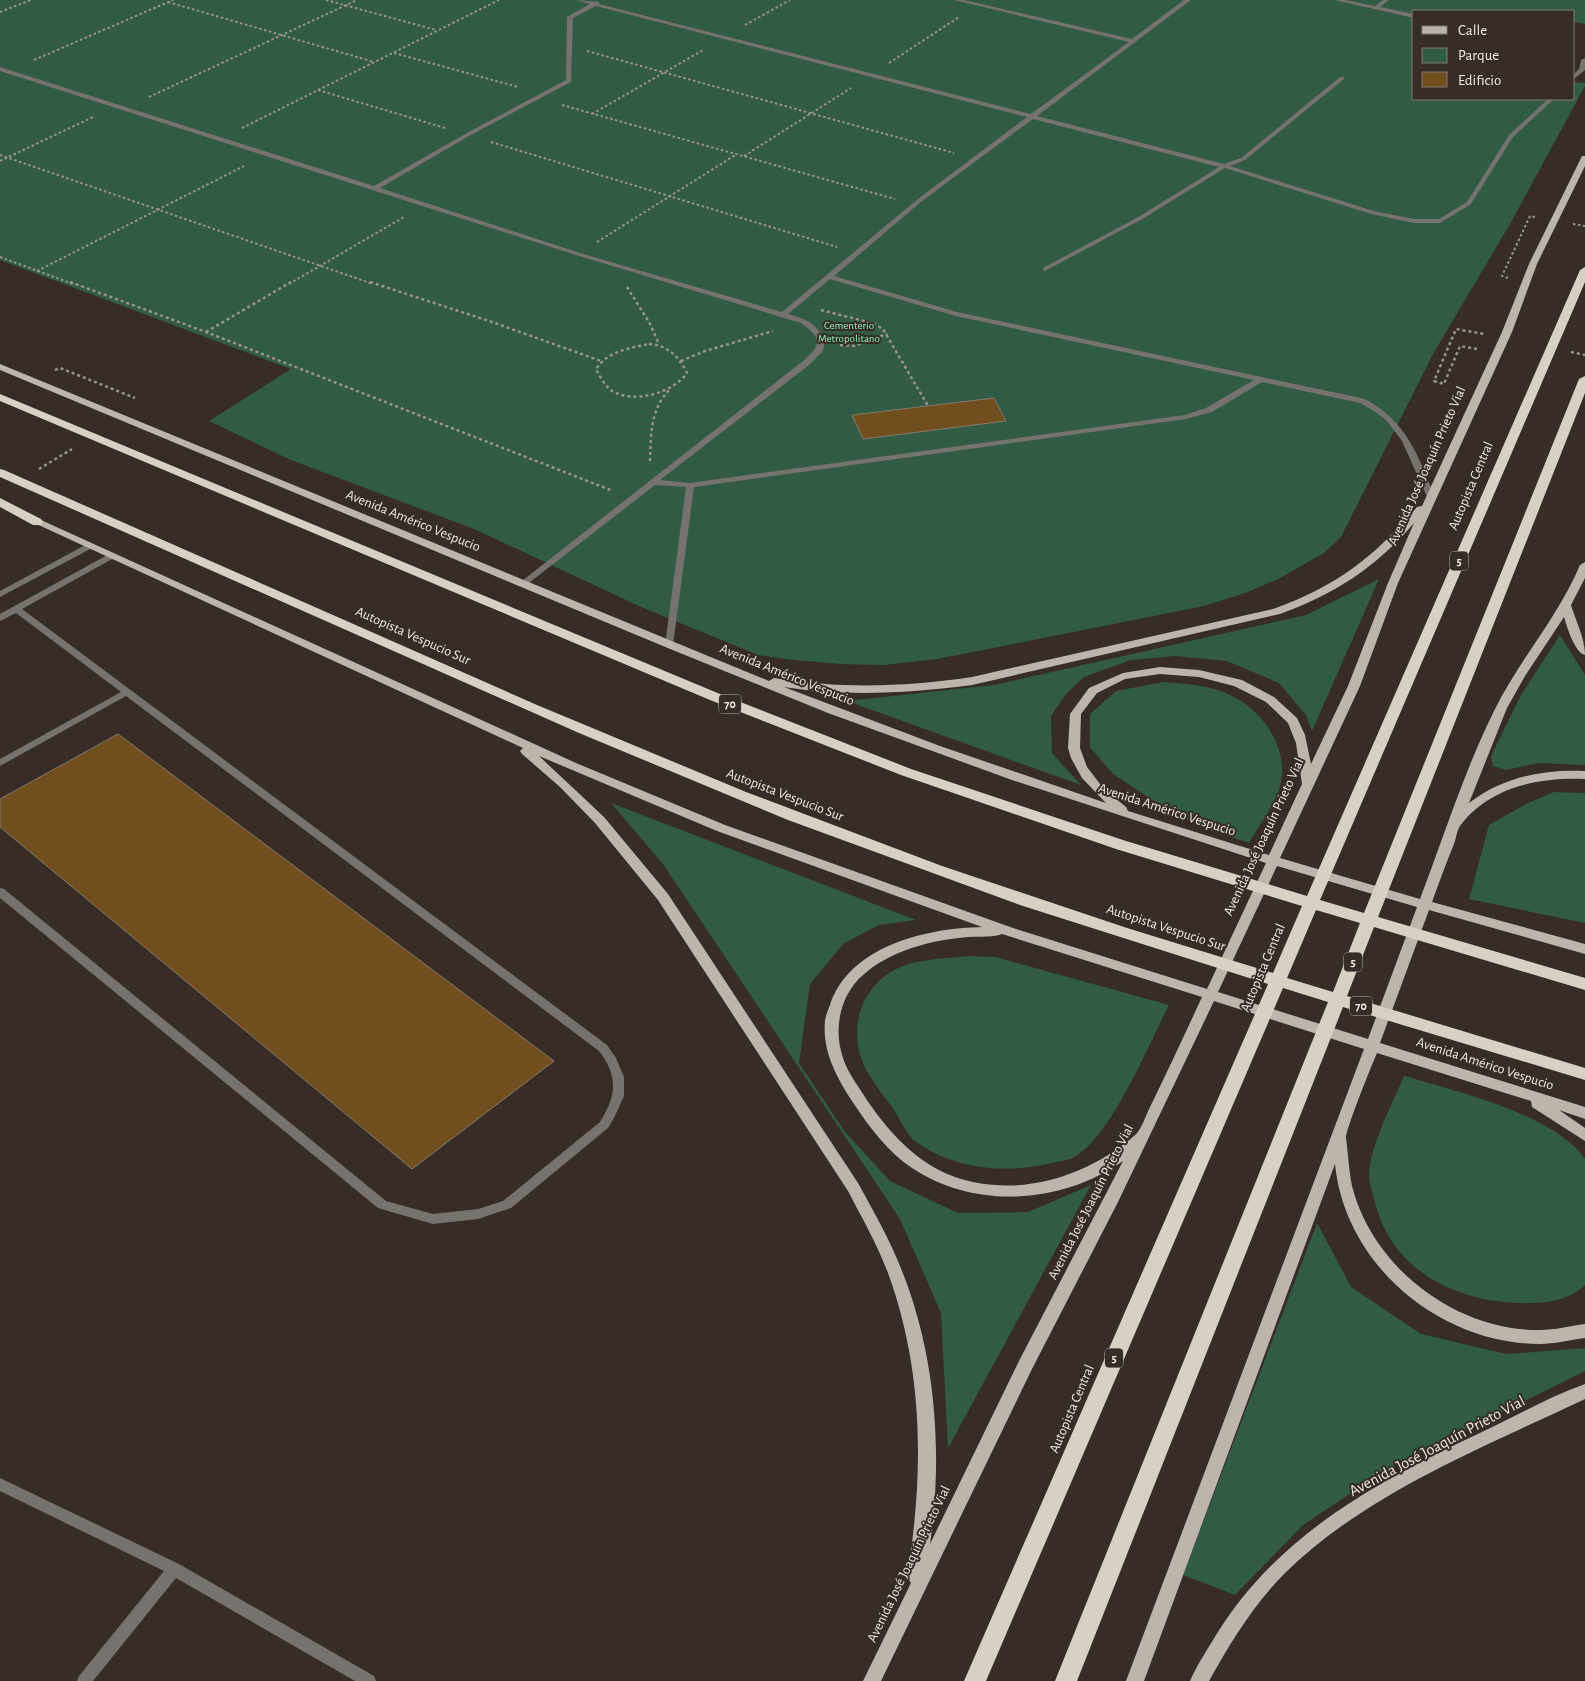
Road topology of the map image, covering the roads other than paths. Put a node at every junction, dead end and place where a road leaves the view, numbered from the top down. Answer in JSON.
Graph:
{"nodes":[{"id":1,"x":580,"y":0,"type":"edge"},
{"id":2,"x":602,"y":0,"type":"edge"},
{"id":3,"x":957,"y":0,"type":"edge"},
{"id":4,"x":1188,"y":0,"type":"edge"},
{"id":5,"x":1337,"y":0,"type":"edge"},
{"id":6,"x":1386,"y":0,"type":"edge"},
{"id":7,"x":594,"y":4,"type":"junction"},
{"id":8,"x":1376,"y":8,"type":"junction"},
{"id":9,"x":1412,"y":16,"type":"edge"},
{"id":10,"x":1134,"y":41,"type":"junction"},
{"id":11,"x":1584,"y":60,"type":"edge"},
{"id":12,"x":0,"y":69,"type":"edge"},
{"id":13,"x":1575,"y":76,"type":"edge"},
{"id":14,"x":1342,"y":78,"type":"dead end"},
{"id":15,"x":1550,"y":100,"type":"edge"},
{"id":16,"x":1033,"y":117,"type":"junction"},
{"id":17,"x":1585,"y":158,"type":"edge"},
{"id":18,"x":1224,"y":166,"type":"junction"},
{"id":19,"x":374,"y":189,"type":"junction"},
{"id":20,"x":1045,"y":269,"type":"dead end"},
{"id":21,"x":1585,"y":270,"type":"edge"},
{"id":22,"x":829,"y":276,"type":"junction"},
{"id":23,"x":783,"y":315,"type":"junction"},
{"id":24,"x":0,"y":367,"type":"edge"},
{"id":25,"x":1262,"y":379,"type":"junction"},
{"id":26,"x":1585,"y":379,"type":"edge"},
{"id":27,"x":0,"y":397,"type":"edge"},
{"id":28,"x":0,"y":473,"type":"edge"},
{"id":29,"x":652,"y":482,"type":"junction"},
{"id":30,"x":690,"y":485,"type":"junction"},
{"id":31,"x":1431,"y":497,"type":"junction"},
{"id":32,"x":0,"y":502,"type":"edge"},
{"id":33,"x":37,"y":522,"type":"joint"},
{"id":34,"x":89,"y":546,"type":"junction"},
{"id":35,"x":111,"y":556,"type":"junction"},
{"id":36,"x":1585,"y":565,"type":"edge"},
{"id":37,"x":522,"y":584,"type":"junction"},
{"id":38,"x":0,"y":594,"type":"edge"},
{"id":39,"x":1566,"y":605,"type":"junction"},
{"id":40,"x":16,"y":609,"type":"junction"},
{"id":41,"x":0,"y":618,"type":"edge"},
{"id":42,"x":669,"y":644,"type":"junction"},
{"id":43,"x":1585,"y":652,"type":"edge"},
{"id":44,"x":750,"y":678,"type":"junction"},
{"id":45,"x":127,"y":692,"type":"junction"},
{"id":46,"x":510,"y":739,"type":"junction"},
{"id":47,"x":0,"y":763,"type":"edge"},
{"id":48,"x":1585,"y":775,"type":"edge"},
{"id":49,"x":1308,"y":784,"type":"junction"},
{"id":50,"x":1132,"y":817,"type":"junction"},
{"id":51,"x":1452,"y":828,"type":"junction"},
{"id":52,"x":0,"y":892,"type":"edge"},
{"id":53,"x":1008,"y":931,"type":"junction"},
{"id":54,"x":1585,"y":949,"type":"edge"},
{"id":55,"x":1585,"y":984,"type":"edge"},
{"id":56,"x":1585,"y":1074,"type":"edge"},
{"id":57,"x":1513,"y":1090,"type":"junction"},
{"id":58,"x":1585,"y":1113,"type":"edge"},
{"id":59,"x":1341,"y":1129,"type":"junction"},
{"id":60,"x":1145,"y":1134,"type":"junction"},
{"id":61,"x":1585,"y":1136,"type":"edge"},
{"id":62,"x":1585,"y":1331,"type":"edge"},
{"id":63,"x":1585,"y":1391,"type":"edge"},
{"id":64,"x":0,"y":1484,"type":"edge"},
{"id":65,"x":174,"y":1569,"type":"junction"},
{"id":66,"x":913,"y":1594,"type":"junction"},
{"id":67,"x":84,"y":1681,"type":"edge"},
{"id":68,"x":369,"y":1681,"type":"edge"},
{"id":69,"x":872,"y":1681,"type":"edge"},
{"id":70,"x":975,"y":1681,"type":"edge"},
{"id":71,"x":1066,"y":1681,"type":"edge"},
{"id":72,"x":1135,"y":1681,"type":"edge"},
{"id":73,"x":1199,"y":1681,"type":"edge"}],
"edges":[{"from":1,"to":7,"type":"lane"},
{"from":2,"to":7,"type":"lane"},
{"from":3,"to":10,"type":"lane"},
{"from":4,"to":10,"type":"lane"},
{"from":5,"to":8,"type":"lane"},
{"from":6,"to":8,"type":"lane"},
{"from":7,"to":16,"type":"lane"},
{"from":7,"to":19,"type":"lane"},
{"from":8,"to":9,"type":"lane"},
{"from":10,"to":16,"type":"lane"},
{"from":11,"to":13,"type":"lane"},
{"from":12,"to":19,"type":"lane"},
{"from":14,"to":18,"type":"lane"},
{"from":15,"to":18,"type":"lane"},
{"from":16,"to":18,"type":"lane"},
{"from":16,"to":22,"type":"lane"},
{"from":17,"to":31,"type":"main road","name":"Avenida José Joaquín Prieto Vial"},
{"from":18,"to":20,"type":"lane"},
{"from":19,"to":23,"type":"lane"},
{"from":21,"to":70,"type":"highway","name":"Autopista Central","number":"5"},
{"from":22,"to":23,"type":"lane"},
{"from":22,"to":25,"type":"lane"},
{"from":23,"to":29,"type":"lane"},
{"from":24,"to":37,"type":"main road","name":"Avenida Américo Vespucio"},
{"from":25,"to":30,"type":"lane"},
{"from":25,"to":31,"type":"lane"},
{"from":26,"to":71,"type":"highway","number":"5"},
{"from":27,"to":55,"type":"highway","number":"70"},
{"from":28,"to":56,"type":"highway","name":"Autopista Vespucio Sur","number":"70"},
{"from":29,"to":30,"type":"lane"},
{"from":29,"to":37,"type":"lane"},
{"from":30,"to":42,"type":"lane"},
{"from":31,"to":44,"type":"main road"},
{"from":31,"to":49,"type":"main road","name":"Avenida José Joaquín Prieto Vial"},
{"from":32,"to":33,"type":"highway"},
{"from":33,"to":34,"type":"main road","name":"Avenida Américo Vespucio"},
{"from":34,"to":35,"type":"main road","name":"Avenida Américo Vespucio"},
{"from":34,"to":38,"type":"lane"},
{"from":35,"to":40,"type":"lane"},
{"from":35,"to":46,"type":"main road","name":"Avenida Américo Vespucio"},
{"from":36,"to":39,"type":"main road"},
{"from":37,"to":42,"type":"main road","name":"Avenida Américo Vespucio"},
{"from":39,"to":43,"type":"main road"},
{"from":39,"to":51,"type":"main road"},
{"from":40,"to":41,"type":"lane"},
{"from":40,"to":45,"type":"lane"},
{"from":42,"to":44,"type":"main road","name":"Avenida Américo Vespucio"},
{"from":44,"to":50,"type":"main road","name":"Avenida Américo Vespucio"},
{"from":45,"to":47,"type":"lane"},
{"from":45,"to":52,"type":"lane"},
{"from":46,"to":53,"type":"main road","name":"Avenida Américo Vespucio"},
{"from":46,"to":66,"type":"main road"},
{"from":48,"to":51,"type":"main road"},
{"from":49,"to":50,"type":"main road"},
{"from":49,"to":60,"type":"main road","name":"Avenida José Joaquín Prieto Vial"},
{"from":50,"to":54,"type":"main road","name":"Avenida Américo Vespucio"},
{"from":51,"to":59,"type":"main road"},
{"from":53,"to":57,"type":"main road","name":"Avenida Américo Vespucio"},
{"from":53,"to":60,"type":"main road"},
{"from":57,"to":58,"type":"main road","name":"Avenida Américo Vespucio"},
{"from":57,"to":61,"type":"main road"},
{"from":59,"to":62,"type":"main road"},
{"from":59,"to":72,"type":"main road"},
{"from":60,"to":66,"type":"main road","name":"Avenida José Joaquín Prieto Vial"},
{"from":63,"to":73,"type":"main road","name":"Avenida José Joaquín Prieto Vial"},
{"from":64,"to":65,"type":"lane"},
{"from":65,"to":67,"type":"lane"},
{"from":65,"to":68,"type":"lane"},
{"from":66,"to":69,"type":"main road","name":"Avenida José Joaquín Prieto Vial"}]}
